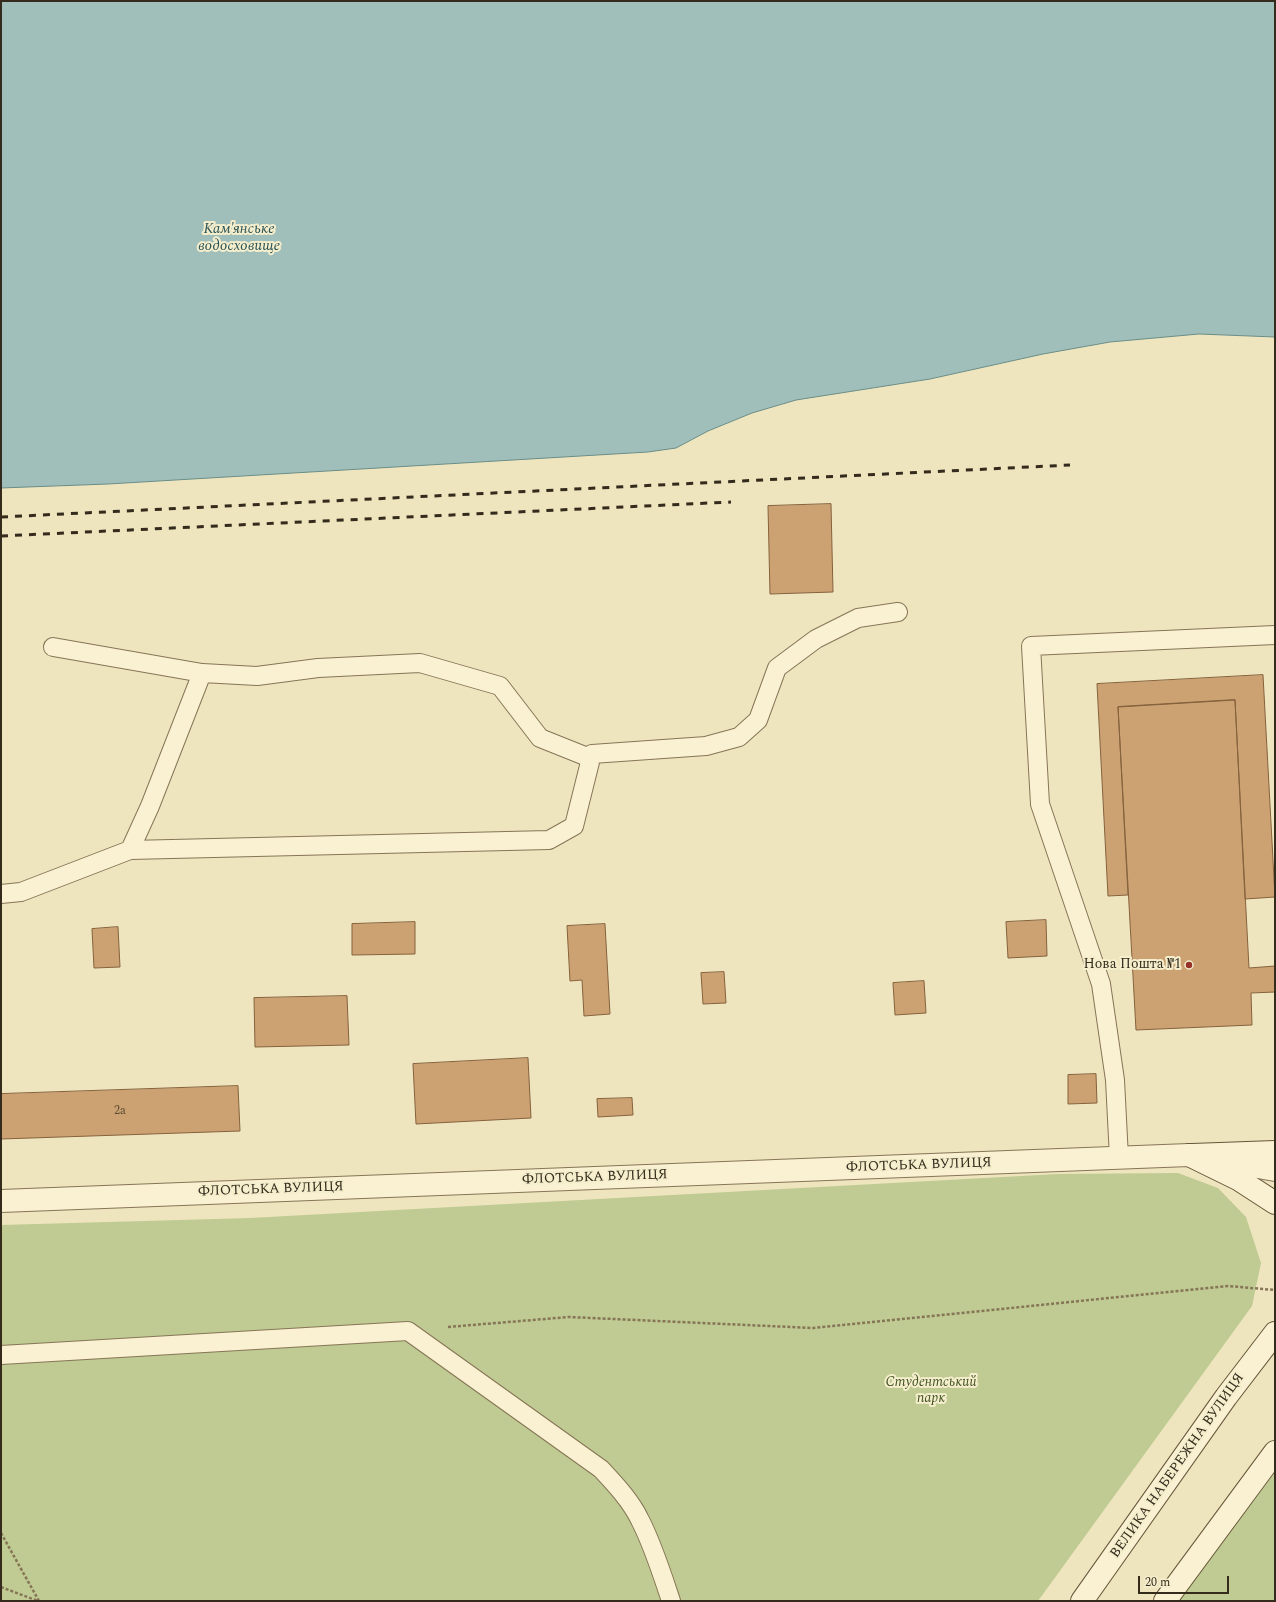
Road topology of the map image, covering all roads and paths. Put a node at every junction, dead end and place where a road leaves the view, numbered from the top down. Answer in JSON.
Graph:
{"nodes":[{"id":1,"x":898,"y":612,"type":"dead end"},
{"id":2,"x":1275,"y":635,"type":"edge"},
{"id":3,"x":53,"y":646,"type":"dead end"},
{"id":4,"x":202,"y":673,"type":"junction"},
{"id":5,"x":590,"y":758,"type":"junction"},
{"id":6,"x":130,"y":850,"type":"junction"},
{"id":7,"x":1,"y":894,"type":"edge"},
{"id":8,"x":1275,"y":1152,"type":"edge"},
{"id":9,"x":1189,"y":1155,"type":"junction"},
{"id":10,"x":1119,"y":1158,"type":"junction"},
{"id":11,"x":1275,"y":1170,"type":"edge"},
{"id":12,"x":1,"y":1201,"type":"edge"},
{"id":13,"x":1275,"y":1203,"type":"edge"},
{"id":14,"x":1275,"y":1290,"type":"edge"},
{"id":15,"x":408,"y":1331,"type":"junction"},
{"id":16,"x":1275,"y":1332,"type":"edge"},
{"id":17,"x":1,"y":1355,"type":"edge"},
{"id":18,"x":1275,"y":1452,"type":"edge"},
{"id":19,"x":1,"y":1533,"type":"edge"},
{"id":20,"x":1,"y":1587,"type":"edge"},
{"id":21,"x":39,"y":1601,"type":"edge"},
{"id":22,"x":670,"y":1601,"type":"edge"},
{"id":23,"x":1082,"y":1601,"type":"edge"},
{"id":24,"x":1165,"y":1601,"type":"edge"}],
"edges":[{"from":1,"to":5,"type":"lane"},
{"from":2,"to":10,"type":"lane"},
{"from":3,"to":4,"type":"lane"},
{"from":4,"to":5,"type":"lane"},
{"from":4,"to":6,"type":"lane"},
{"from":5,"to":6,"type":"lane"},
{"from":6,"to":7,"type":"lane"},
{"from":8,"to":9,"type":"street"},
{"from":9,"to":10,"type":"street","name":"ФЛОТСЬКА ВУЛИЦЯ"},
{"from":9,"to":11,"type":"street"},
{"from":9,"to":13,"type":"street"},
{"from":10,"to":12,"type":"street","name":"ФЛОТСЬКА ВУЛИЦЯ"},
{"from":14,"to":15,"type":"path"},
{"from":15,"to":17,"type":"lane"},
{"from":15,"to":22,"type":"lane"},
{"from":16,"to":23,"type":"street","name":"ВЕЛИКА НАБЕРЕЖНА ВУЛИЦЯ"},
{"from":18,"to":24,"type":"street"},
{"from":19,"to":21,"type":"path"},
{"from":20,"to":21,"type":"path"}]}
